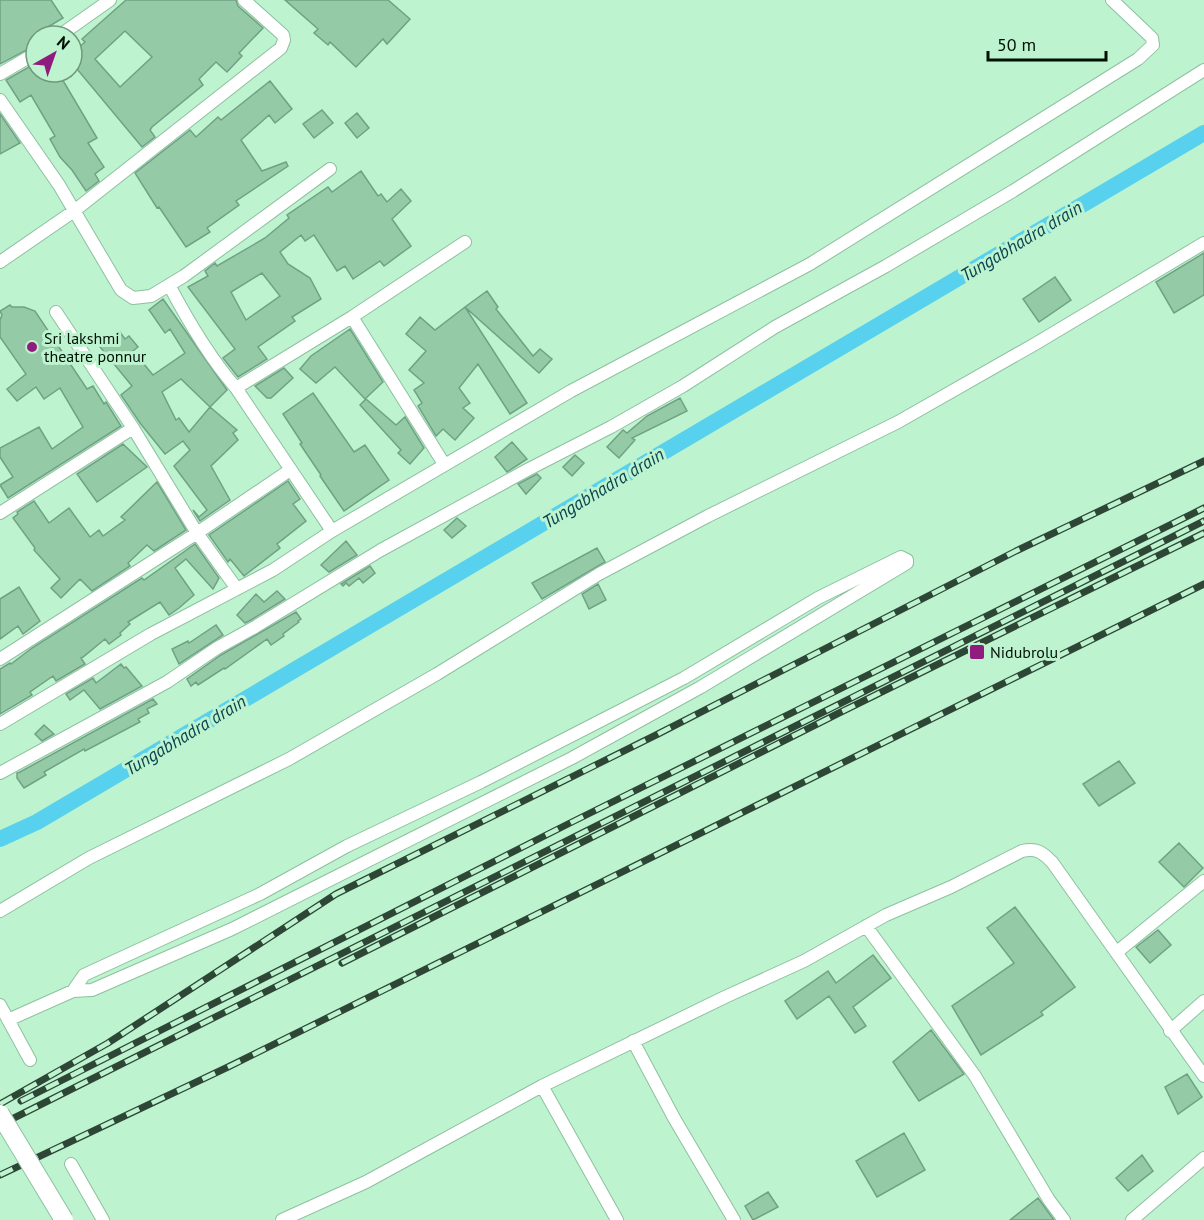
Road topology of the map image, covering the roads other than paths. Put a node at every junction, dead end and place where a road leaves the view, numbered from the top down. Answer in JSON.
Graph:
{"nodes":[{"id":1,"x":110,"y":0,"type":"edge"},
{"id":2,"x":244,"y":0,"type":"edge"},
{"id":3,"x":1112,"y":0,"type":"edge"},
{"id":4,"x":76,"y":24,"type":"edge"},
{"id":5,"x":24,"y":60,"type":"edge"},
{"id":6,"x":1204,"y":70,"type":"edge"},
{"id":7,"x":0,"y":74,"type":"edge"},
{"id":8,"x":0,"y":100,"type":"edge"},
{"id":9,"x":330,"y":169,"type":"dead end"},
{"id":10,"x":74,"y":211,"type":"junction"},
{"id":11,"x":465,"y":242,"type":"dead end"},
{"id":12,"x":1204,"y":243,"type":"edge"},
{"id":13,"x":0,"y":262,"type":"edge"},
{"id":14,"x":169,"y":285,"type":"junction"},
{"id":15,"x":56,"y":312,"type":"dead end"},
{"id":16,"x":352,"y":317,"type":"junction"},
{"id":17,"x":236,"y":388,"type":"junction"},
{"id":18,"x":133,"y":428,"type":"junction"},
{"id":19,"x":444,"y":464,"type":"junction"},
{"id":20,"x":290,"y":471,"type":"junction"},
{"id":21,"x":0,"y":513,"type":"edge"},
{"id":22,"x":332,"y":531,"type":"junction"},
{"id":23,"x":197,"y":533,"type":"junction"},
{"id":24,"x":237,"y":589,"type":"junction"},
{"id":25,"x":0,"y":659,"type":"edge"},
{"id":26,"x":693,"y":672,"type":"junction"},
{"id":27,"x":701,"y":687,"type":"junction"},
{"id":28,"x":0,"y":724,"type":"edge"},
{"id":29,"x":0,"y":773,"type":"edge"},
{"id":30,"x":464,"y":790,"type":"junction"},
{"id":31,"x":471,"y":809,"type":"junction"},
{"id":32,"x":335,"y":852,"type":"junction"},
{"id":33,"x":344,"y":873,"type":"junction"},
{"id":34,"x":1204,"y":881,"type":"edge"},
{"id":35,"x":0,"y":911,"type":"edge"},
{"id":36,"x":208,"y":918,"type":"junction"},
{"id":37,"x":866,"y":926,"type":"junction"},
{"id":38,"x":217,"y":937,"type":"junction"},
{"id":39,"x":1117,"y":952,"type":"junction"},
{"id":40,"x":73,"y":991,"type":"junction"},
{"id":41,"x":1204,"y":1001,"type":"edge"},
{"id":42,"x":0,"y":1005,"type":"edge"},
{"id":43,"x":8,"y":1020,"type":"junction"},
{"id":44,"x":1170,"y":1031,"type":"junction"},
{"id":45,"x":633,"y":1041,"type":"junction"},
{"id":46,"x":30,"y":1060,"type":"dead end"},
{"id":47,"x":1204,"y":1076,"type":"edge"},
{"id":48,"x":542,"y":1086,"type":"junction"},
{"id":49,"x":0,"y":1114,"type":"edge"},
{"id":50,"x":1204,"y":1158,"type":"edge"},
{"id":51,"x":72,"y":1164,"type":"dead end"},
{"id":52,"x":1060,"y":1218,"type":"edge"},
{"id":53,"x":64,"y":1220,"type":"edge"},
{"id":54,"x":103,"y":1220,"type":"edge"},
{"id":55,"x":282,"y":1220,"type":"edge"},
{"id":56,"x":618,"y":1220,"type":"edge"},
{"id":57,"x":734,"y":1220,"type":"edge"},
{"id":58,"x":1132,"y":1220,"type":"edge"}],
"edges":[{"from":1,"to":4,"type":"street"},
{"from":2,"to":10,"type":"street"},
{"from":3,"to":19,"type":"street"},
{"from":5,"to":7,"type":"street"},
{"from":6,"to":29,"type":"street"},
{"from":8,"to":10,"type":"street"},
{"from":9,"to":14,"type":"street"},
{"from":10,"to":13,"type":"street"},
{"from":10,"to":14,"type":"street"},
{"from":11,"to":16,"type":"street"},
{"from":12,"to":35,"type":"street"},
{"from":14,"to":17,"type":"street"},
{"from":15,"to":18,"type":"street"},
{"from":16,"to":17,"type":"street"},
{"from":16,"to":19,"type":"street"},
{"from":17,"to":20,"type":"street"},
{"from":18,"to":21,"type":"street"},
{"from":18,"to":23,"type":"street"},
{"from":19,"to":22,"type":"street"},
{"from":20,"to":22,"type":"street"},
{"from":20,"to":23,"type":"street"},
{"from":22,"to":24,"type":"street"},
{"from":23,"to":24,"type":"street"},
{"from":23,"to":25,"type":"street"},
{"from":24,"to":28,"type":"street"},
{"from":26,"to":27,"type":"street"},
{"from":26,"to":27,"type":"street"},
{"from":26,"to":30,"type":"street"},
{"from":27,"to":31,"type":"street"},
{"from":30,"to":31,"type":"street"},
{"from":30,"to":32,"type":"street"},
{"from":31,"to":33,"type":"street"},
{"from":32,"to":33,"type":"street"},
{"from":32,"to":36,"type":"street"},
{"from":33,"to":38,"type":"street"},
{"from":34,"to":39,"type":"street"},
{"from":36,"to":38,"type":"street"},
{"from":36,"to":40,"type":"street"},
{"from":37,"to":39,"type":"street"},
{"from":37,"to":45,"type":"street"},
{"from":37,"to":52,"type":"street"},
{"from":38,"to":40,"type":"street"},
{"from":39,"to":44,"type":"street"},
{"from":40,"to":43,"type":"street"},
{"from":41,"to":44,"type":"street"},
{"from":42,"to":43,"type":"street"},
{"from":43,"to":46,"type":"street"},
{"from":44,"to":47,"type":"street"},
{"from":45,"to":48,"type":"street"},
{"from":45,"to":57,"type":"street"},
{"from":48,"to":55,"type":"street"},
{"from":48,"to":56,"type":"street"},
{"from":49,"to":53,"type":"main road","bridge":true},
{"from":50,"to":58,"type":"street"},
{"from":51,"to":54,"type":"street"}]}
